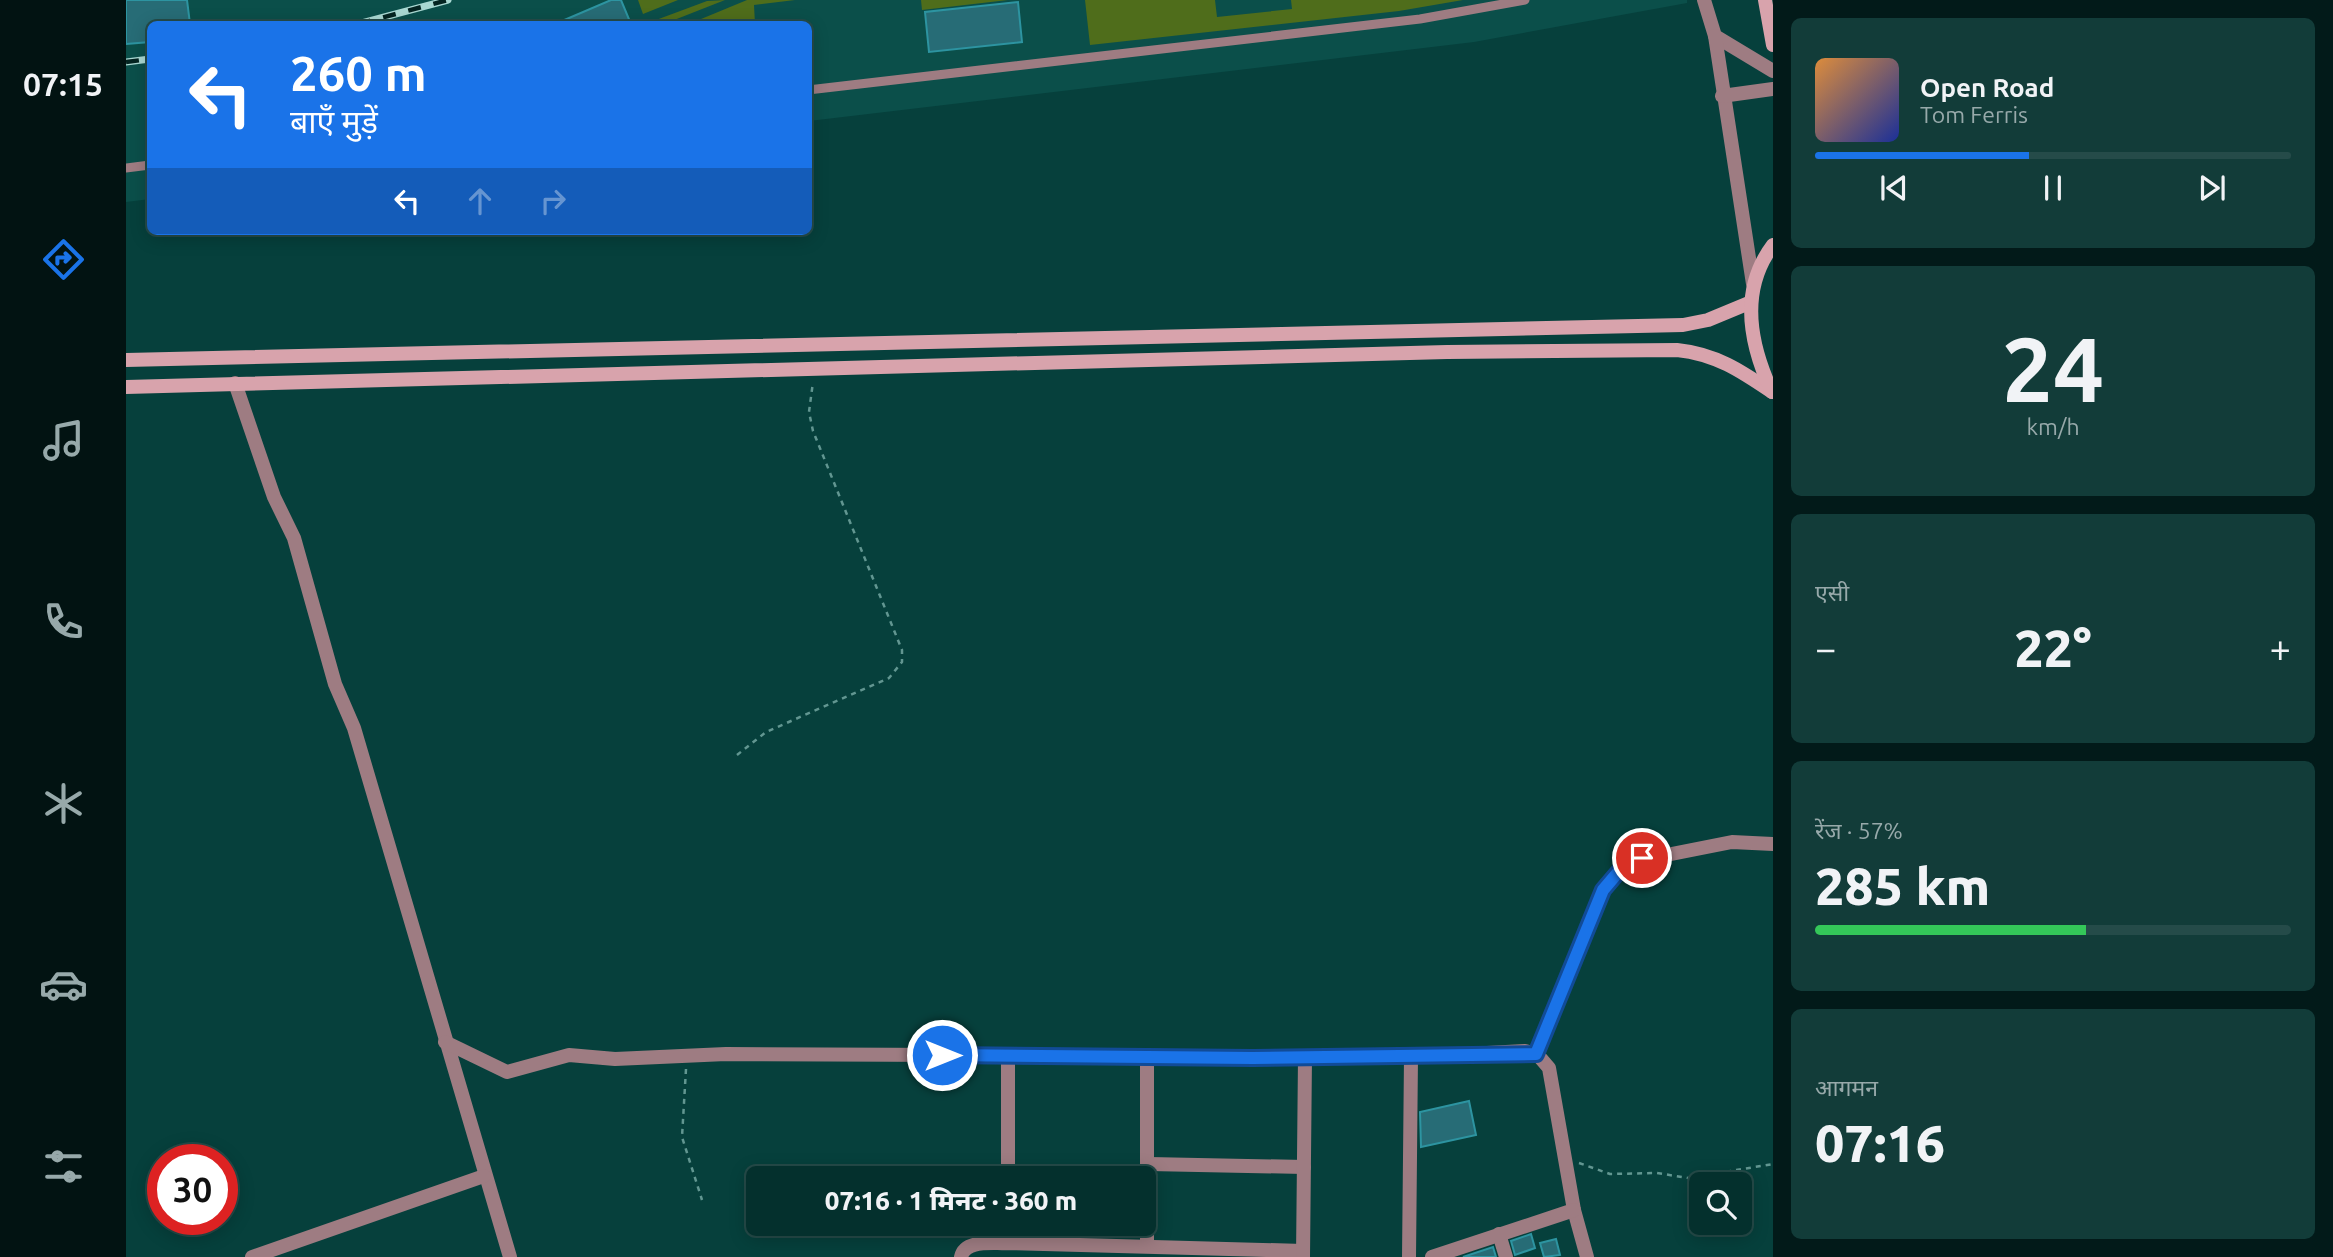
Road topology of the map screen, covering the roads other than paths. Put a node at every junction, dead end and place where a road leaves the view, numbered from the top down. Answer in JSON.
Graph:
{"nodes":[{"id":1,"x":1525,"y":0,"type":"edge"},
{"id":2,"x":1704,"y":0,"type":"edge"},
{"id":3,"x":1765,"y":0,"type":"edge"},
{"id":4,"x":1715,"y":36,"type":"junction"},
{"id":5,"x":1773,"y":45,"type":"edge"},
{"id":6,"x":1773,"y":71,"type":"edge"},
{"id":7,"x":1773,"y":89,"type":"edge"},
{"id":8,"x":812,"y":90,"type":"edge"},
{"id":9,"x":1722,"y":96,"type":"junction"},
{"id":10,"x":147,"y":165,"type":"edge"},
{"id":11,"x":126,"y":168,"type":"edge"},
{"id":12,"x":1773,"y":245,"type":"edge"},
{"id":13,"x":1754,"y":284,"type":"junction"},
{"id":14,"x":1749,"y":303,"type":"junction"},
{"id":15,"x":126,"y":360,"type":"edge"},
{"id":16,"x":235,"y":383,"type":"junction"},
{"id":17,"x":126,"y":387,"type":"edge"},
{"id":18,"x":1773,"y":393,"type":"edge"},
{"id":19,"x":1773,"y":844,"type":"edge"},
{"id":20,"x":445,"y":1042,"type":"junction"},
{"id":21,"x":1536,"y":1054,"type":"junction"},
{"id":22,"x":1009,"y":1056,"type":"junction"},
{"id":23,"x":1306,"y":1057,"type":"junction"},
{"id":24,"x":1411,"y":1057,"type":"junction"},
{"id":25,"x":1147,"y":1058,"type":"junction"},
{"id":26,"x":1149,"y":1164,"type":"junction"},
{"id":27,"x":1009,"y":1166,"type":"edge"},
{"id":28,"x":1304,"y":1167,"type":"junction"},
{"id":29,"x":484,"y":1176,"type":"junction"},
{"id":30,"x":1574,"y":1210,"type":"junction"},
{"id":31,"x":1499,"y":1234,"type":"junction"},
{"id":32,"x":1009,"y":1236,"type":"edge"},
{"id":33,"x":1009,"y":1242,"type":"junction"},
{"id":34,"x":1147,"y":1246,"type":"junction"},
{"id":35,"x":1303,"y":1254,"type":"edge"},
{"id":36,"x":252,"y":1257,"type":"edge"},
{"id":37,"x":510,"y":1257,"type":"edge"},
{"id":38,"x":961,"y":1257,"type":"edge"},
{"id":39,"x":1409,"y":1257,"type":"edge"},
{"id":40,"x":1432,"y":1257,"type":"edge"},
{"id":41,"x":1506,"y":1257,"type":"edge"},
{"id":42,"x":1587,"y":1257,"type":"edge"}],
"edges":[{"from":1,"to":8,"type":"lane"},
{"from":2,"to":4,"type":"street"},
{"from":3,"to":5,"type":"street"},
{"from":4,"to":6,"type":"street"},
{"from":4,"to":9,"type":"street"},
{"from":7,"to":9,"type":"street"},
{"from":9,"to":13,"type":"street"},
{"from":10,"to":11,"type":"lane"},
{"from":12,"to":13,"type":"street"},
{"from":13,"to":14,"type":"street"},
{"from":14,"to":15,"type":"street"},
{"from":14,"to":18,"type":"street"},
{"from":16,"to":17,"type":"street"},
{"from":16,"to":18,"type":"street"},
{"from":16,"to":20,"type":"street"},
{"from":19,"to":21,"type":"street"},
{"from":20,"to":22,"type":"street"},
{"from":20,"to":29,"type":"street"},
{"from":21,"to":24,"type":"street"},
{"from":21,"to":30,"type":"street"},
{"from":22,"to":25,"type":"street"},
{"from":22,"to":27,"type":"street"},
{"from":23,"to":24,"type":"street"},
{"from":23,"to":25,"type":"street"},
{"from":23,"to":28,"type":"street"},
{"from":24,"to":39,"type":"street"},
{"from":25,"to":26,"type":"street"},
{"from":26,"to":28,"type":"street"},
{"from":26,"to":34,"type":"street"},
{"from":28,"to":35,"type":"street"},
{"from":29,"to":36,"type":"street"},
{"from":29,"to":37,"type":"street"},
{"from":30,"to":31,"type":"street"},
{"from":30,"to":42,"type":"street"},
{"from":31,"to":40,"type":"street"},
{"from":31,"to":41,"type":"street"},
{"from":32,"to":33,"type":"street"},
{"from":33,"to":34,"type":"street"},
{"from":33,"to":38,"type":"street"},
{"from":34,"to":35,"type":"street"}]}
